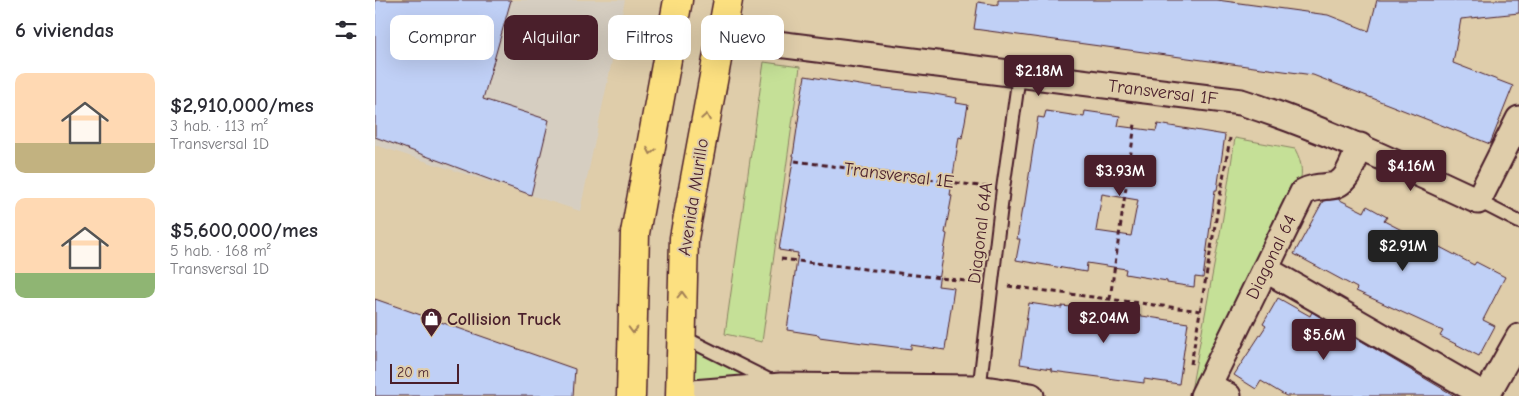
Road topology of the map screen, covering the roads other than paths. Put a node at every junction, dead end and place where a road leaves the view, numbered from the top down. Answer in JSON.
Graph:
{"nodes":[{"id":1,"x":678,"y":0,"type":"edge"},
{"id":2,"x":728,"y":0,"type":"edge"},
{"id":3,"x":725,"y":15,"type":"edge"},
{"id":4,"x":784,"y":45,"type":"edge"},
{"id":5,"x":717,"y":60,"type":"edge"},
{"id":6,"x":1019,"y":75,"type":"junction"},
{"id":7,"x":1519,"y":119,"type":"edge"},
{"id":8,"x":1360,"y":146,"type":"junction"},
{"id":9,"x":1478,"y":201,"type":"junction"},
{"id":10,"x":1519,"y":222,"type":"edge"},
{"id":11,"x":1265,"y":269,"type":"junction"},
{"id":12,"x":681,"y":336,"type":"junction"},
{"id":13,"x":1519,"y":337,"type":"edge"},
{"id":14,"x":781,"y":386,"type":"junction"},
{"id":15,"x":979,"y":392,"type":"edge"},
{"id":16,"x":1213,"y":392,"type":"edge"},
{"id":17,"x":680,"y":395,"type":"edge"},
{"id":18,"x":631,"y":396,"type":"edge"},
{"id":19,"x":1031,"y":396,"type":"edge"},
{"id":20,"x":1486,"y":396,"type":"edge"}],
"edges":[{"from":1,"to":18,"type":"main road","one_way":true},
{"from":2,"to":3,"type":"main road","name":"Avenida Murillo"},
{"from":4,"to":6,"type":"street","name":"Transversal 1F"},
{"from":12,"to":5,"type":"main road","name":"Avenida Murillo","one_way":true},
{"from":6,"to":8,"type":"street","name":"Transversal 1F"},
{"from":6,"to":15,"type":"lane","name":"Diagonal 64A"},
{"from":7,"to":9,"type":"street"},
{"from":8,"to":9,"type":"street"},
{"from":8,"to":11,"type":"street","name":"Diagonal 64"},
{"from":9,"to":10,"type":"lane"},
{"from":11,"to":16,"type":"street","name":"Diagonal 64"},
{"from":11,"to":20,"type":"street"},
{"from":12,"to":14,"type":"lane"},
{"from":12,"to":17,"type":"main road","name":"Avenida Murillo"},
{"from":13,"to":20,"type":"street"},
{"from":14,"to":15,"type":"street"},
{"from":14,"to":17,"type":"street"},
{"from":15,"to":19,"type":"street"}]}
